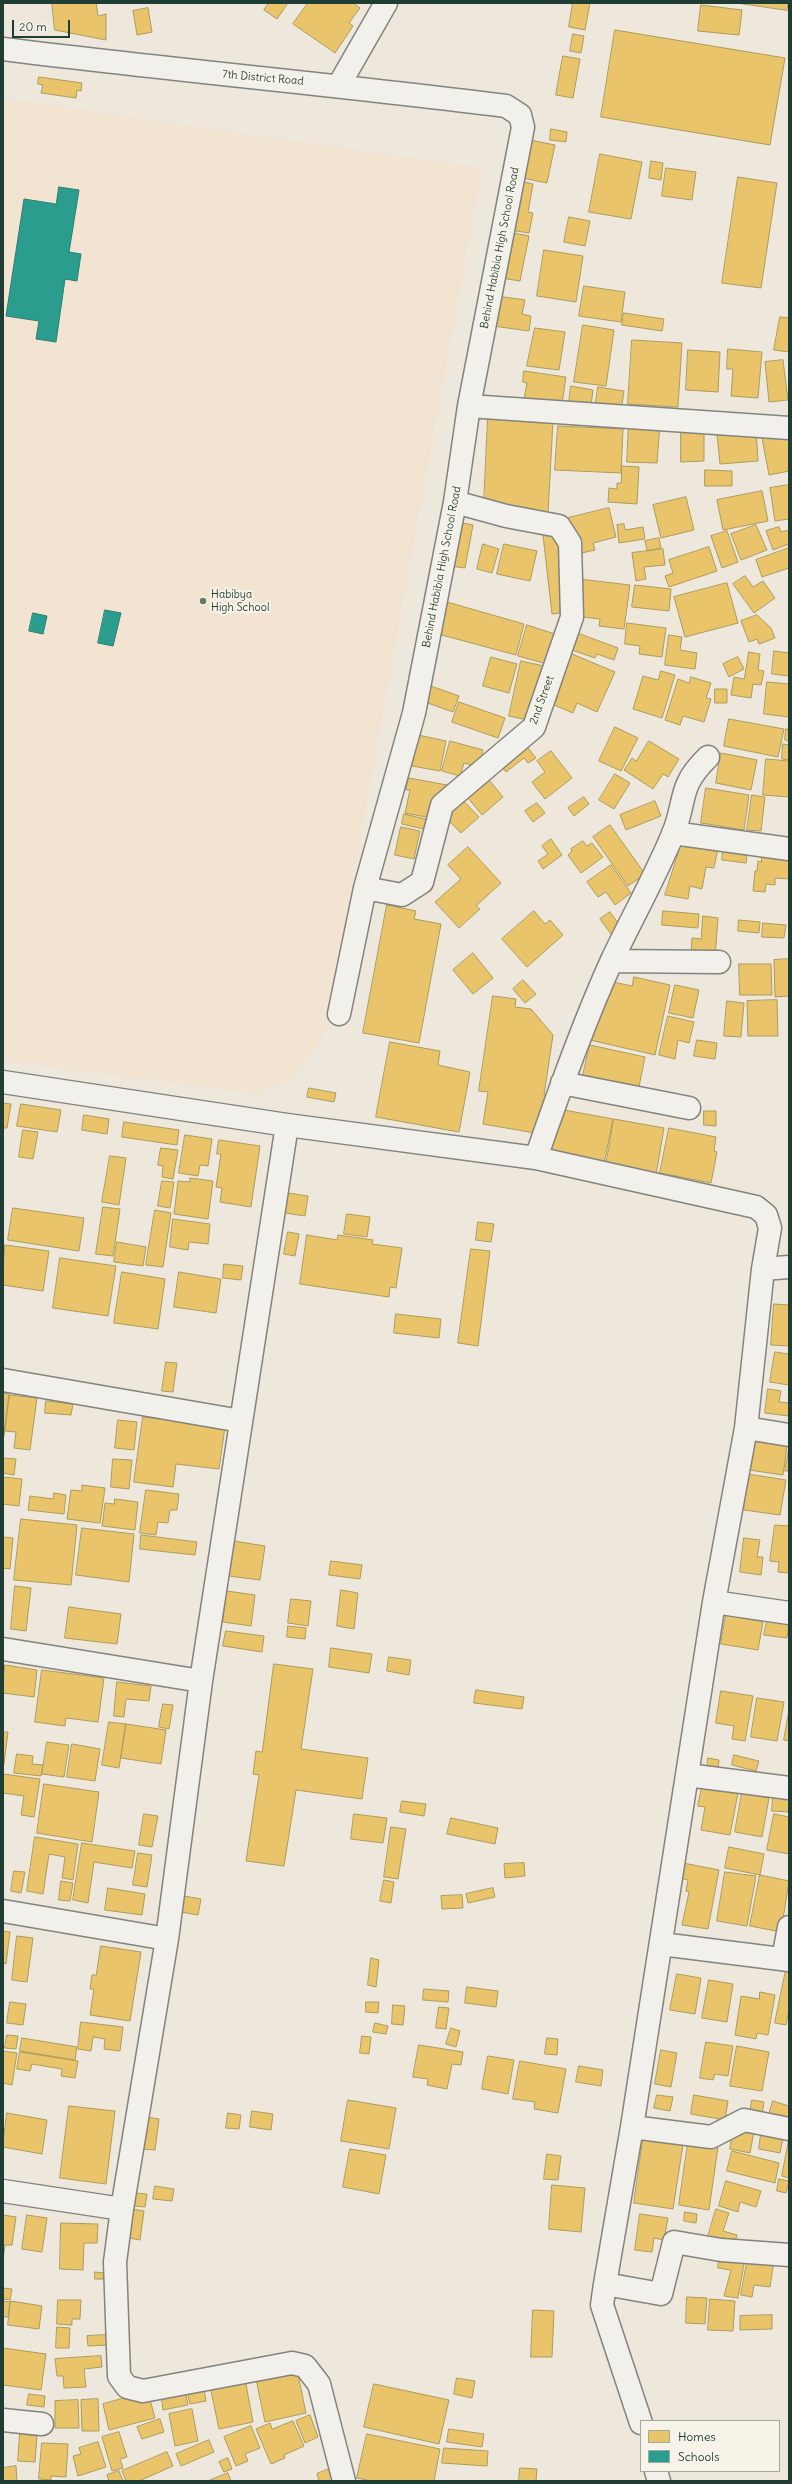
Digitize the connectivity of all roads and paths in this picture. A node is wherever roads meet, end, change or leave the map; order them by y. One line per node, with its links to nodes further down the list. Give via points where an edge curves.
1 (386, 3): 3 (street)
2 (3, 49): 3 (street, 7th District Road, via 135,66)
3 (339, 85): 4 (street, 7th District Road, via 506,106)
4 (520, 115): 5 (street, Behind Habibia High School Road, via 523,127)
5 (469, 406): 6 (street); 7 (street, Behind Habibia High School Road)
6 (789, 428)
7 (455, 502): 11 (street, Behind Habibia High School Road, via 414,713); 11 (street, 2nd Street, via 506,516 559,526 570,543 572,617 534,727 442,805 422,882 402,896)
8 (708, 757): 9 (street, via 693,771 684,790)
9 (673, 833): 10 (street); 12 (street)
10 (789, 849)
11 (365, 888): 14 (street, Behind Habibia High School Road)
12 (612, 961): 13 (street); 16 (street)
13 (719, 962)
14 (339, 1014)
15 (3, 1082): 18 (street)
16 (562, 1083): 17 (street); 19 (street)
17 (689, 1108)
18 (287, 1125): 19 (street); 23 (street)
19 (536, 1158): 21 (street, via 756,1207 766,1215 770,1228)
20 (789, 1267): 21 (street)
21 (763, 1269): 24 (street)
22 (3, 1380): 23 (street)
23 (241, 1421): 29 (street)
24 (746, 1428): 25 (street); 26 (street)
25 (789, 1435)
26 (714, 1602): 27 (street); 30 (street)
27 (789, 1613)
28 (3, 1649): 29 (street)
29 (201, 1681): 34 (street)
30 (687, 1775): 31 (street); 35 (street)
31 (789, 1788)
32 (3, 1911): 34 (street)
33 (789, 1927): 36 (street)
34 (167, 1938): 40 (street)
35 (661, 1944): 36 (street); 37 (street)
36 (786, 1959)
37 (632, 2126): 38 (street, via 711,2137 744,2120); 42 (street)
38 (789, 2129)
39 (3, 2191): 40 (street)
40 (122, 2209): 46 (street, via 115,2262 119,2376 127,2387 143,2391 292,2362 305,2366 319,2384)
41 (789, 2254): 42 (street, via 721,2250 674,2242 661,2294)
42 (605, 2284): 44 (street, via 602,2305)
43 (3, 2420): 45 (street)
44 (640, 2421)
45 (42, 2424)
46 (344, 2481)

